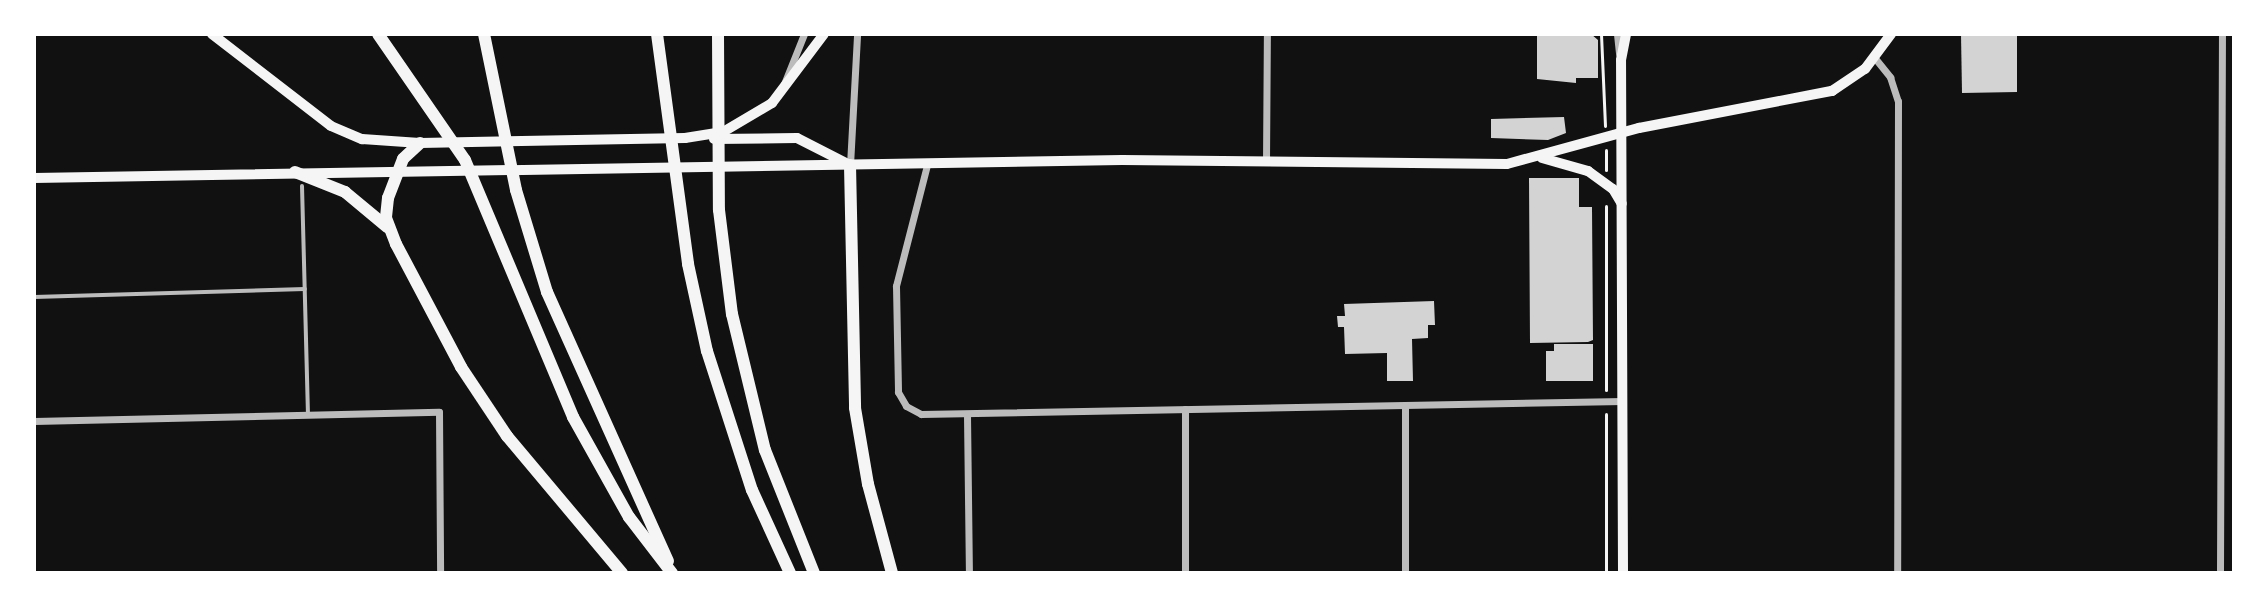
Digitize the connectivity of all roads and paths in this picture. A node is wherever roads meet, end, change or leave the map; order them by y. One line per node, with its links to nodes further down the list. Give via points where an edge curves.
1 (212, 34): 21 (main road, via 331,126 362,139)
2 (378, 34): 44 (highway, via 465,160 573,417 629,517)
3 (484, 34): 44 (highway, via 509,164 547,292)
4 (657, 34): 45 (highway, via 681,212 715,383 752,490)
5 (718, 34): 46 (highway, via 719,210 745,377 774,475)
6 (804, 34): 17 (street)
7 (824, 34): 17 (main road)
8 (857, 34): 24 (street)
9 (1267, 34): 23 (street)
10 (1601, 34): 20 (path)
11 (1618, 34): 16 (street)
12 (1626, 34): 16 (main road)
13 (1891, 34): 15 (main road)
14 (2222, 34): 54 (street)
15 (1874, 57): 18 (main road, via 1846,84 1818,95); 53 (street, via 1890,77 1898,101)
16 (1621, 60): 18 (main road)
17 (780, 94): 19 (main road, via 735,128)
18 (1622, 132): 20 (main road); 31 (main road)
19 (685, 138): 21 (main road); 24 (main road, via 797,138)
20 (1605, 138): 22 (main road); 29 (path)
21 (420, 143): 27 (highway)
22 (1540, 157): 23 (main road, via 1470,166); 29 (main road, via 1588,171)
23 (1266, 162): 25 (main road)
24 (850, 165): 25 (main road); 27 (main road); 47 (highway, via 855,408)
25 (927, 165): 40 (street, via 896,286 897,385 906,406 929,415)
26 (295, 172): 27 (main road); 28 (main road); 32 (highway, via 345,192)
27 (396, 172): 32 (highway, via 388,198)
28 (34, 178)
29 (1606, 183): 31 (main road); 35 (path)
30 (302, 186): 33 (lane)
31 (1622, 205): 36 (main road)
32 (388, 228): 43 (highway, via 449,346 507,436)
33 (305, 289): 34 (lane); 39 (lane)
34 (34, 297)
35 (1606, 401): 36 (street); 37 (street); 51 (path)
36 (1623, 401): 52 (main road)
37 (1405, 405): 38 (street); 50 (street)
38 (1185, 409): 40 (street); 49 (street)
39 (308, 415): 41 (street); 42 (street, via 439,412)
40 (967, 415): 48 (street)
41 (34, 421)
42 (440, 573)
43 (622, 573)
44 (673, 573)
45 (790, 573)
46 (814, 573)
47 (892, 573)
48 (969, 573)
49 (1185, 573)
50 (1405, 573)
51 (1606, 573)
52 (1623, 573)
53 (1897, 573)
54 (2220, 573)

